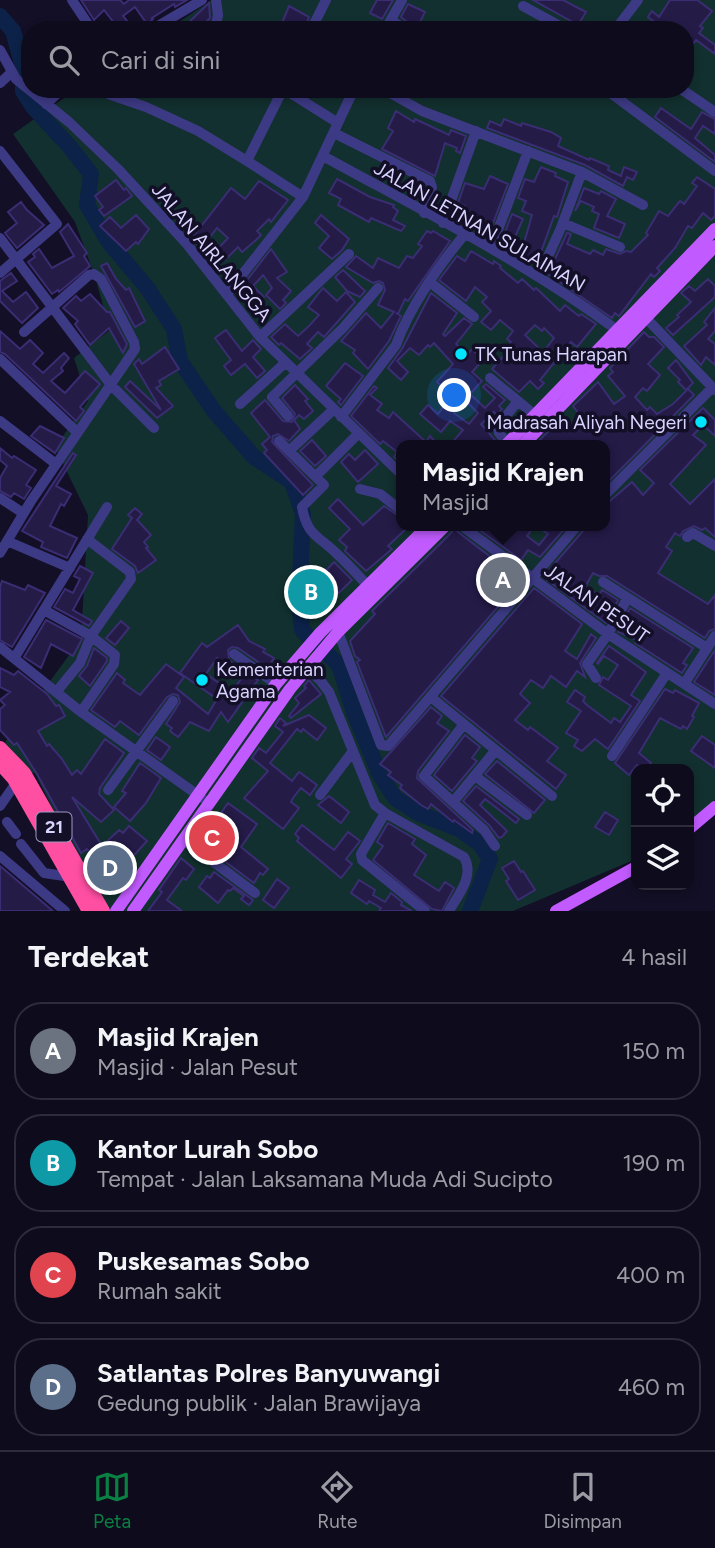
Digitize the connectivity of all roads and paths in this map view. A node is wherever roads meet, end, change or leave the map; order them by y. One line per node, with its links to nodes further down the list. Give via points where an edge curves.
1 (72, 0): 9 (street)
2 (202, 0): 10 (street)
3 (216, 0): 11 (street)
4 (326, 0): 12 (street)
5 (402, 0): 8 (street)
6 (638, 0): 14 (street)
7 (523, 6): 13 (street)
8 (391, 20)
9 (86, 21)
10 (166, 21)
11 (217, 21)
12 (316, 21)
13 (550, 21)
14 (622, 21)
15 (0, 50): 16 (street, JALAN AIRLANGGA)
16 (14, 75): 17 (street, JALAN AIRLANGGA); 18 (street)
17 (21, 82)
18 (0, 83)
19 (39, 98): 28 (street, JALAN AIRLANGGA)
20 (52, 98): 28 (street)
21 (120, 98): 35 (street, via 198,131)
22 (279, 98): 35 (street)
23 (295, 98): 30 (street)
24 (350, 98): 30 (street)
25 (399, 98): 31 (street)
26 (617, 98): 36 (street)
27 (694, 98): 29 (street)
28 (46, 104): 55 (street, JALAN AIRLANGGA, via 118,169)
29 (715, 112)
30 (336, 128): 34 (street); 40 (street, via 430,181)
31 (476, 131): 33 (street); 41 (street)
32 (0, 151): 50 (street, via 57,224)
33 (528, 151): 37 (street); 48 (street)
34 (323, 156): 38 (street); 40 (street, JALAN LETNAN SULAIMAN)
35 (247, 162): 38 (street)
36 (715, 171)
37 (582, 172): 39 (street); 42 (street)
38 (303, 197): 55 (street)
39 (643, 205)
40 (424, 213): 41 (street, JALAN LETNAN SULAIMAN)
41 (443, 223): 44 (street, JALAN LETNAN SULAIMAN)
42 (563, 223): 47 (street); 52 (street)
43 (715, 229): 59 (main road)
44 (465, 234): 48 (street, JALAN LETNAN SULAIMAN); 53 (street)
45 (0, 238): 50 (street)
46 (715, 246): 58 (main road)
47 (620, 247)
48 (491, 248): 52 (street, JALAN LETNAN SULAIMAN)
49 (348, 254): 61 (street)
50 (17, 258): 51 (street); 56 (street)
51 (0, 273)
52 (539, 276): 59 (street, JALAN LETNAN SULAIMAN)
53 (431, 283): 57 (street); 70 (street, via 396,345)
54 (379, 288): 64 (street)
55 (228, 294): 61 (street, JALAN AIRLANGGA)
56 (52, 307): 60 (street); 66 (street); 66 (street, via 89,275 101,279 135,349)
57 (474, 317)
58 (646, 318): 67 (street); 79 (main road)
59 (617, 330): 71 (main road)
60 (24, 332)
61 (260, 337): 63 (street, JALAN AIRLANGGA)
62 (0, 359): 75 (street)
63 (285, 363): 64 (street, JALAN AIRLANGGA); 69 (street)
64 (298, 374): 70 (street, JALAN AIRLANGGA); 72 (street, via 272,398)
65 (490, 378): 68 (street)
66 (111, 385): 74 (street); 75 (street)
67 (714, 388): 86 (street)
68 (518, 401): 71 (street); 77 (street, via 498,426)
69 (240, 404)
70 (337, 414): 76 (street, JALAN AIRLANGGA); 81 (street)
71 (535, 415): 78 (main road)
72 (288, 416)
73 (0, 421): 82 (street)
74 (154, 428)
75 (77, 432): 82 (street)
76 (358, 434): 83 (street, JALAN AIRLANGGA); 84 (street)
77 (504, 440)
78 (511, 440)
79 (528, 440)
80 (279, 441): 81 (street)
81 (289, 451): 84 (street)
82 (56, 464): 90 (street)
83 (396, 470)
84 (316, 476): 103 (street, via 324,486 303,505 308,528)
85 (360, 489): 89 (street, via 380,494)
86 (610, 490)
87 (0, 498): 90 (street)
88 (107, 507): 96 (street)
89 (396, 507)
90 (23, 513): 97 (street)
91 (420, 531): 103 (main road)
92 (440, 531): 106 (main road)
93 (468, 531): 101 (street, JALAN PESUT)
94 (573, 531): 101 (street)
95 (687, 537): 98 (street, via 693,533)
96 (87, 539): 100 (street); 108 (street, via 131,575)
97 (7, 541): 99 (street); 100 (street)
98 (715, 546)
99 (0, 553)
100 (70, 568): 105 (street)
101 (531, 578): 107 (street, JALAN PESUT); 121 (street)
102 (603, 582): 104 (street)
103 (368, 586): 106 (main road)
104 (627, 598): 107 (street); 111 (street)
105 (44, 610): 108 (street); 113 (street)
106 (331, 631): 114 (main road); 115 (main road); 121 (street, via 383,746 392,744)
107 (608, 634): 116 (street, JALAN PESUT); 117 (street, via 587,666)
108 (91, 636): 120 (street, via 79,663); 124 (street, via 117,658)
109 (715, 636): 111 (street)
110 (0, 647): 113 (street)
111 (707, 648): 119 (street)
112 (234, 654): 118 (street)
113 (15, 657): 120 (street)
114 (298, 659): 115 (street); 118 (main road)
115 (310, 666): 128 (street, via 329,692); 137 (main road)
116 (667, 673): 119 (street, JALAN PESUT); 130 (street)
117 (596, 678)
118 (276, 684): 137 (main road)
119 (684, 684): 123 (street, JALAN PESUT)
120 (57, 691): 124 (street)
121 (432, 698): 125 (street)
122 (173, 701): 127 (street)
123 (715, 704)
124 (81, 712): 127 (street)
125 (464, 724): 129 (street); 138 (street, via 424,775)
126 (0, 748): 153 (highway, 21, via 24,774)
127 (136, 751): 134 (street); 137 (street)
128 (353, 751): 135 (street); 141 (street, via 372,800)
129 (495, 751): 132 (street); 136 (street)
130 (612, 756)
131 (0, 762): 133 (highway, 21)
132 (475, 776): 138 (street); 142 (street)
133 (16, 783): 139 (street); 151 (highway, 21)
134 (108, 790)
135 (320, 795)
136 (552, 796)
137 (203, 798): 146 (main road); 156 (main road)
138 (453, 802): 148 (street)
139 (0, 806)
140 (715, 807): 144 (main road)
141 (385, 813): 158 (street, via 361,854 362,860); 159 (street, via 464,857 466,882)
142 (527, 815)
143 (7, 822): 145 (street)
144 (690, 827)
145 (16, 834)
146 (184, 840): 152 (street); 157 (main road)
147 (21, 844): 151 (street, via 44,873)
148 (495, 846)
149 (0, 857): 154 (street)
150 (631, 870): 160 (main road)
151 (71, 877): 153 (highway, 21)
152 (255, 893)
153 (89, 902): 154 (street); 155 (highway, 21)
154 (66, 911)
155 (103, 911)
156 (116, 911)
157 (133, 911)
158 (425, 911)
159 (449, 911)
160 (556, 911)

